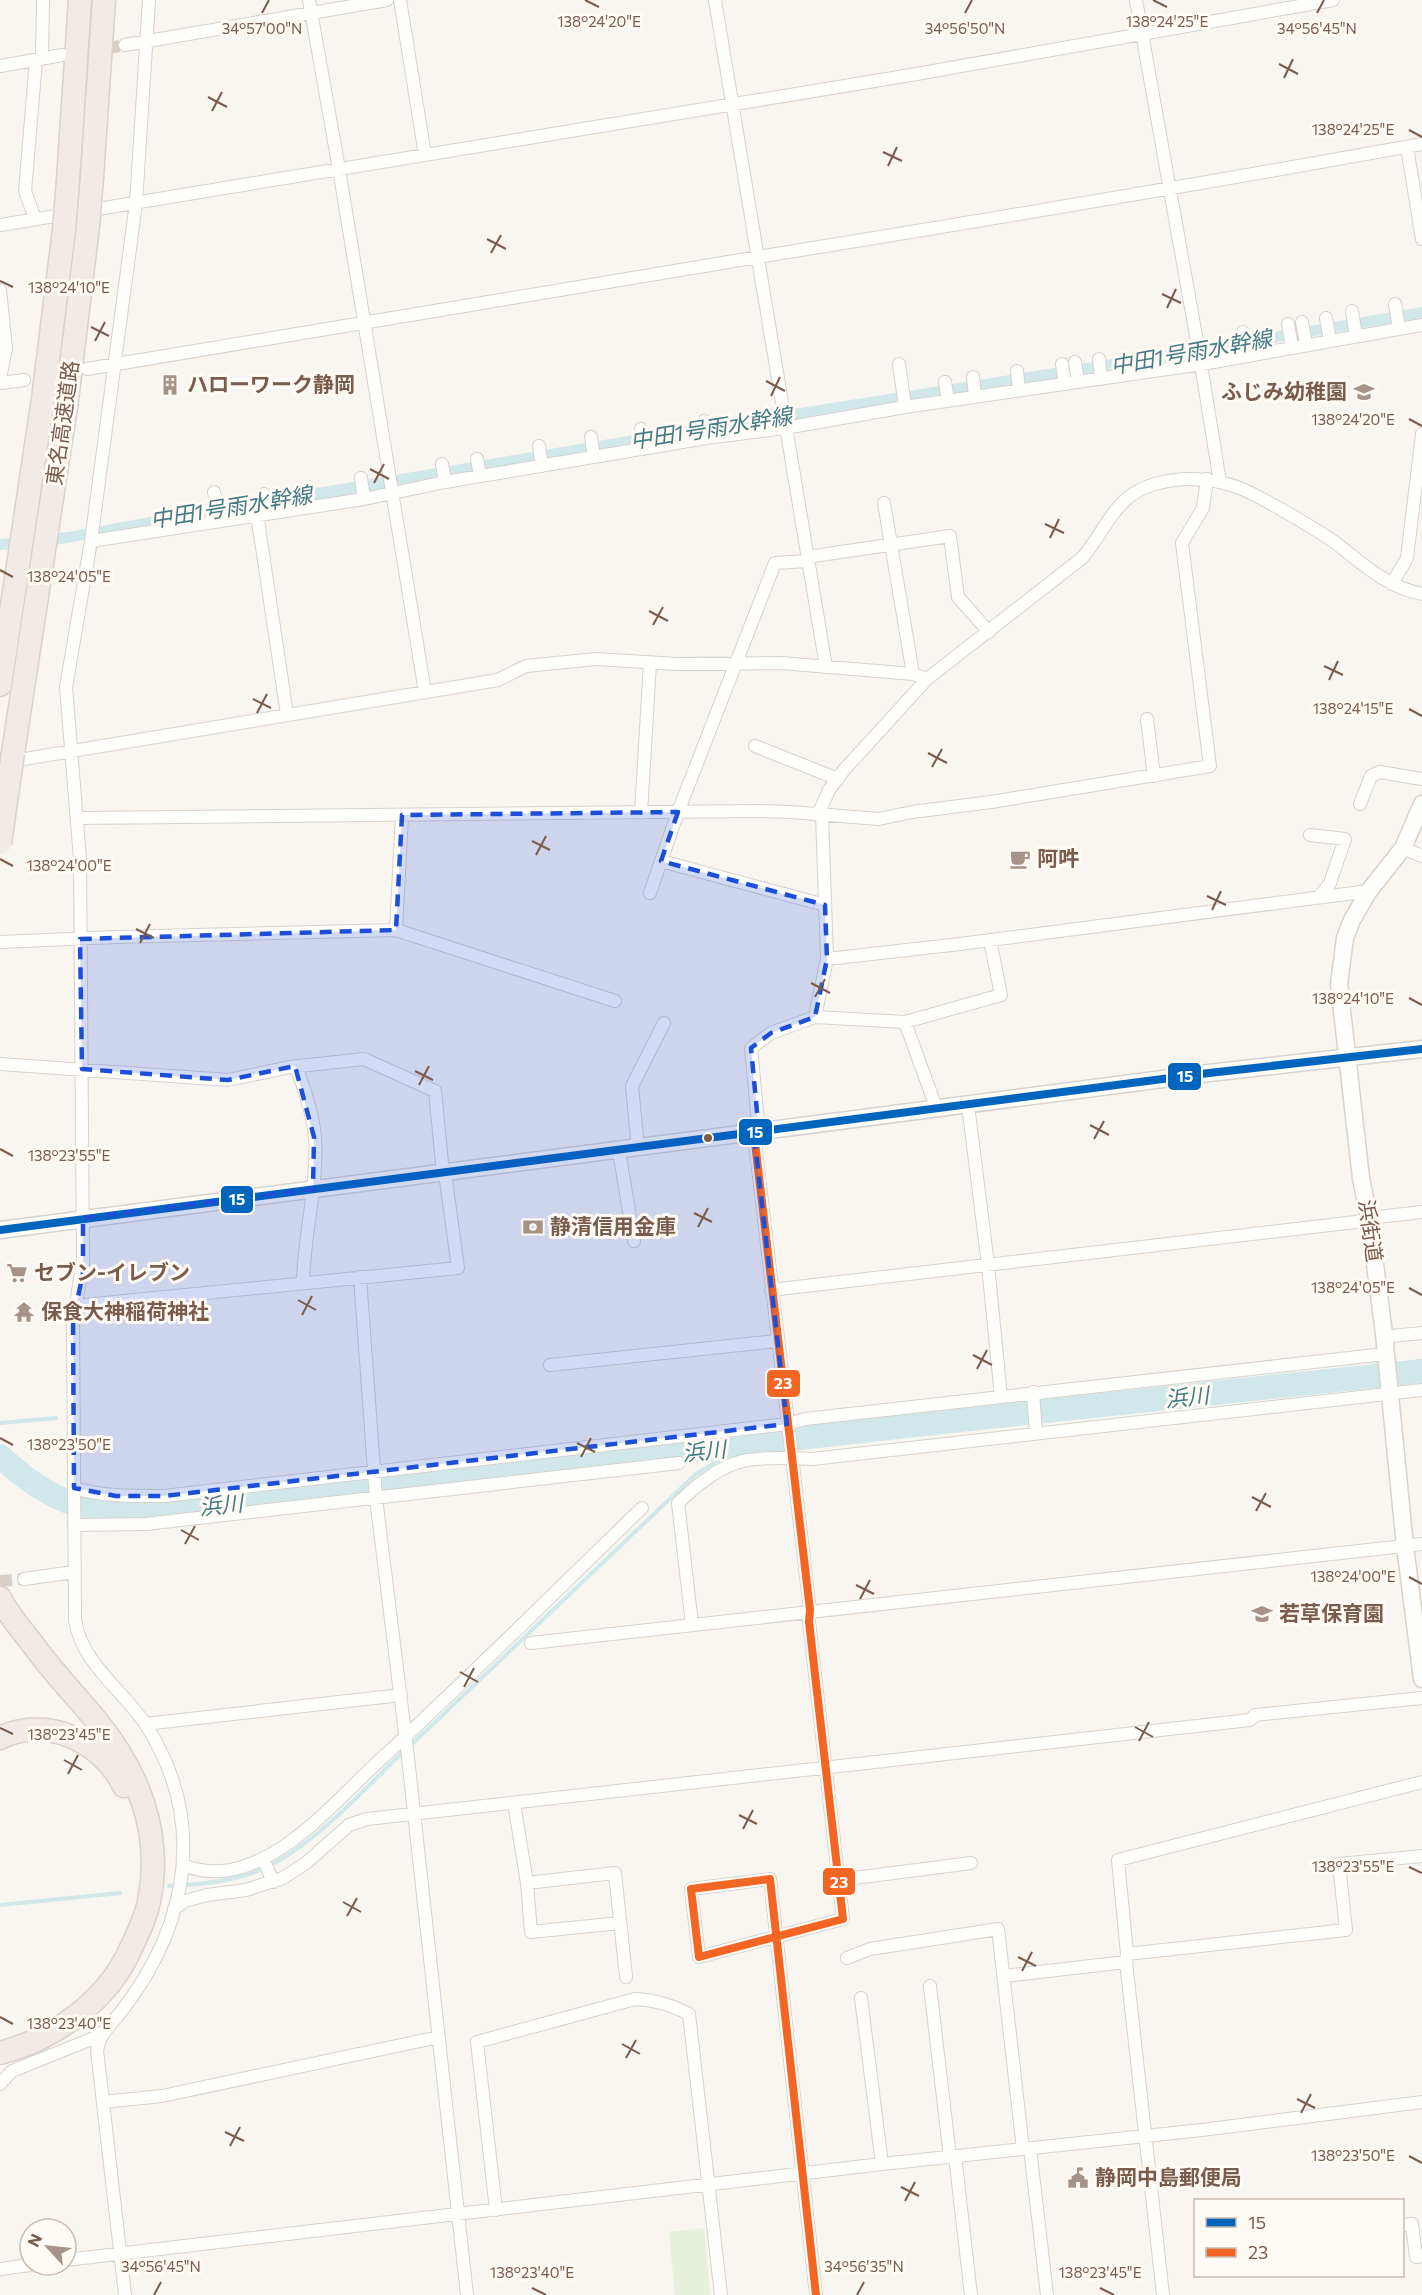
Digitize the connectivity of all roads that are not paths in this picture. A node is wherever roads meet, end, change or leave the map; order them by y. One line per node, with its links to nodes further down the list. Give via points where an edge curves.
1 (43, 0): 15 (street)
2 (80, 0): 85 (highway, 東名高速道路, bridge, via 56,307)
3 (104, 0): 91 (highway, 東名高速道路, bridge, via 88,226 68,389 41,571)
4 (149, 0): 12 (street)
5 (387, 0): 10 (street)
6 (400, 0): 20 (street)
7 (715, 0): 17 (street)
8 (1136, 0): 11 (street)
9 (1333, 0): 11 (street)
10 (310, 6): 12 (street); 21 (street)
11 (1142, 34): 17 (street); 22 (street)
12 (146, 41): 13 (street); 23 (street)
13 (125, 45)
14 (62, 56): 15 (street)
15 (39, 59): 16 (street); 24 (street, via 25,191)
16 (0, 66)
17 (733, 104): 20 (street); 27 (street)
18 (1422, 144): 19 (street)
19 (1407, 147): 22 (street); 26 (street)
20 (426, 155): 21 (street)
21 (339, 169): 23 (street); 33 (street)
22 (1170, 190): 27 (street); 44 (street)
23 (136, 203): 24 (street); 46 (street)
24 (35, 219): 25 (street)
25 (0, 225)
26 (1422, 239)
27 (757, 257): 33 (street); 62 (street)
28 (0, 290): 54 (street, via 6,348)
29 (1395, 304): 36 (street)
30 (1352, 311): 38 (street)
31 (1326, 318): 39 (street)
32 (1302, 322): 40 (street)
33 (364, 324): 46 (street); 71 (street)
34 (1288, 324): 41 (street)
35 (1422, 325): 36 (street)
36 (1399, 329): 38 (street)
37 (1243, 332): 42 (street)
38 (1356, 336): 39 (street)
39 (1330, 340): 40 (street)
40 (1306, 344): 41 (street)
41 (1292, 347): 42 (street)
42 (1247, 355): 44 (street)
43 (1099, 359): 52 (street)
44 (1201, 361): 52 (street); 70 (street)
45 (1075, 362): 56 (street)
46 (113, 364): 49 (street); 74 (street)
47 (899, 364): 61 (street)
48 (1062, 364): 57 (street)
49 (87, 369)
50 (1017, 371): 58 (street)
51 (973, 377): 59 (street)
52 (1101, 378): 56 (street)
53 (24, 380): 54 (street)
54 (0, 381)
55 (945, 382): 60 (street)
56 (1078, 382): 57 (street)
57 (1065, 384): 58 (street)
58 (1019, 390): 59 (street)
59 (975, 397): 60 (street)
60 (948, 401): 61 (street)
61 (905, 407): 62 (street)
62 (785, 428): 67 (street, via 705,430); 76 (street)
63 (641, 429): 67 (street)
64 (1422, 434): 77 (street, via 1407,558)
65 (591, 437): 68 (street)
66 (539, 446): 69 (street)
67 (644, 446): 68 (street)
68 (594, 454): 69 (street)
69 (542, 463): 71 (street, via 444,474)
70 (1214, 480): 77 (street, via 1262,497); 79 (street, via 1176,479 1131,495 1115,510 1082,558); 92 (street, via 1182,543 1210,766)
71 (391, 485): 73 (street); 86 (street)
72 (884, 503): 75 (street)
73 (263, 507): 74 (street, via 217,507); 87 (street)
74 (91, 541): 90 (street, via 66,687)
75 (892, 544): 76 (street); 79 (street, via 950,536 958,597); 83 (street)
76 (808, 559): 80 (street, via 775,563); 82 (street)
77 (1392, 584): 78 (street)
78 (1422, 594)
79 (989, 632): 84 (street)
80 (736, 662): 81 (street); 82 (street); 97 (street)
81 (650, 663): 86 (street, via 563,661 526,666 498,680); 98 (street)
82 (826, 667): 83 (street)
83 (913, 674): 84 (street)
84 (927, 679): 93 (street)
85 (0, 685)
86 (425, 692): 87 (street)
87 (287, 714): 90 (street)
88 (1147, 719): 92 (street)
89 (754, 746): 93 (street)
90 (71, 751): 91 (street); 101 (street)
91 (7, 758): 103 (highway, 東名高速道路, bridge)
92 (1154, 776): 100 (street, via 879,819)
93 (838, 779): 100 (street, via 829,790)
94 (1422, 779): 95 (street, via 1380,772 1371,776)
95 (1360, 804)
96 (1422, 804): 104 (street, 浜街道)
97 (678, 812): 98 (street); 100 (street); 106 (street)
98 (641, 813): 99 (street)
99 (402, 815): 101 (street); 111 (street)
100 (820, 815): 110 (street)
101 (77, 818): 112 (street)
102 (1310, 835): 109 (street, via 1345,839 1330,883)
103 (0, 843)
104 (1403, 848): 105 (street); 107 (street, 浜街道)
105 (1422, 856)
106 (661, 861): 108 (street); 110 (street)
107 (1369, 891): 109 (street); 121 (street, 浜街道, via 1352,920 1341,960 1339,984)
108 (650, 893)
109 (1319, 897): 113 (street)
110 (825, 905): 115 (street)
111 (396, 930): 112 (street); 116 (street)
112 (80, 939): 114 (street); 124 (street)
113 (990, 940): 115 (street); 118 (street, via 1000,995)
114 (0, 942)
115 (827, 959): 117 (street)
116 (615, 1001)
117 (815, 1017): 118 (street); 127 (street, via 771,1034 751,1048)
118 (905, 1022): 126 (street)
119 (664, 1023): 128 (street, via 632,1086)
120 (1422, 1049): 121 (street)
121 (1349, 1058): 125 (street); 134 (street, 浜街道)
122 (0, 1064): 124 (street)
123 (296, 1067): 124 (street, via 228,1080); 130 (street, via 364,1059 435,1091); 131 (street, via 315,1137)
124 (82, 1069): 133 (street)
125 (968, 1105): 126 (street); 137 (street)
126 (937, 1110): 127 (street)
127 (757, 1133): 128 (street); 140 (street)
128 (638, 1148): 129 (street)
129 (619, 1151): 130 (street); 136 (street)
130 (444, 1173): 131 (street); 138 (street, via 458,1268)
131 (313, 1190): 133 (street); 139 (street)
132 (1422, 1212): 134 (street)
133 (83, 1218): 135 (street); 141 (street, via 83,1273)
134 (1369, 1218): 137 (street); 143 (street, 浜街道)
135 (0, 1230)
136 (634, 1241)
137 (988, 1265): 140 (street); 150 (street)
138 (360, 1277): 139 (street); 155 (street)
139 (303, 1282): 141 (street)
140 (771, 1290): 144 (street)
141 (74, 1306): 156 (street)
142 (1422, 1333): 143 (street)
143 (1383, 1334): 145 (street, 浜街道)
144 (777, 1341): 146 (street); 151 (street)
145 (1385, 1357): 148 (street, 浜街道); 149 (street)
146 (550, 1365)
147 (1422, 1390): 148 (street)
148 (1389, 1391): 152 (street); 160 (street, 浜街道)
149 (1033, 1392): 150 (street); 152 (street)
150 (1001, 1397): 151 (street, via 805,1419)
151 (787, 1427): 153 (street); 155 (street)
152 (1036, 1433): 153 (street, via 812,1459)
153 (790, 1456): 164 (street); 165 (street, via 738,1462 700,1483 678,1503)
154 (678, 1463): 157 (street)
155 (373, 1473): 156 (street, via 164,1496 116,1496); 157 (street)
156 (74, 1488): 159 (street)
157 (376, 1498): 159 (street, via 146,1524); 168 (street)
158 (642, 1508): 171 (street)
159 (74, 1526): 161 (street)
160 (1414, 1545): 164 (street); 167 (street, 浜街道)
161 (74, 1572): 162 (street); 170 (street, via 77,1634 100,1671)
162 (24, 1579)
163 (0, 1598): 198 (highway, via 46,1664 118,1750 147,1813 152,1844 149,1902 126,1961 72,2020 30,2044)
164 (810, 1610): 165 (street); 173 (street)
165 (692, 1624): 166 (street)
166 (531, 1643)
167 (1422, 1679)
168 (400, 1695): 170 (street); 171 (street)
169 (1422, 1698): 173 (street)
170 (145, 1724): 180 (street, via 174,1785 182,1817)
171 (406, 1736): 176 (street); 178 (street, via 295,1839)
172 (0, 1738): 197 (highway, via 29,1729 58,1732 94,1749 112,1768 129,1798 137,1821 141,1862 134,1913 111,1962 90,1988 67,2007 35,2027)
173 (826, 1767): 175 (street); 182 (street)
174 (1422, 1782): 190 (street, via 1118,1860)
175 (514, 1803): 176 (street); 184 (street)
176 (414, 1814): 183 (street, via 349,1825 306,1863); 196 (street)
177 (1422, 1856): 190 (street, via 1340,1864 1346,1930)
178 (263, 1858): 181 (street); 183 (street)
179 (971, 1863): 182 (street)
180 (183, 1868): 181 (street, via 200,1872); 186 (street)
181 (240, 1868): 185 (street)
182 (839, 1880): 188 (street, via 843,1919)
183 (273, 1882): 185 (street)
184 (527, 1883): 187 (street, via 531,1932); 187 (street, via 615,1873)
185 (246, 1890): 186 (street, via 185,1900)
186 (174, 1909): 195 (street, via 167,1933 144,1979)
187 (620, 1923): 192 (street)
188 (776, 1935): 188 (street, via 699,1957 691,1889 770,1879); 206 (street)
189 (847, 1958): 191 (street, via 870,1949 998,1929)
190 (1126, 1958): 191 (street); 202 (street)
191 (1004, 1976): 203 (street)
192 (626, 1977)
193 (930, 1986): 204 (street)
194 (861, 1998): 205 (street)
195 (105, 2031): 199 (street, via 12,2071); 200 (street, via 97,2050)
196 (439, 2037): 200 (street, via 162,2096); 209 (street)
197 (0, 2040)
198 (0, 2053)
199 (0, 2084)
200 (103, 2102): 211 (street)
201 (1422, 2102): 202 (street)
202 (1146, 2134): 203 (street); 222 (street)
203 (1027, 2149): 204 (street); 221 (street)
204 (952, 2157): 205 (street); 220 (street)
205 (882, 2164): 206 (street)
206 (803, 2173): 207 (street); 219 (street)
207 (708, 2185): 208 (street); 208 (street, via 689,2014 658,2000 635,1999 477,2042); 218 (street)
208 (496, 2210): 209 (street)
209 (458, 2214): 211 (street); 217 (street)
210 (1404, 2225): 212 (street, via 1412,2224 1416,2257)
211 (120, 2253): 213 (street); 216 (street)
212 (1422, 2256)
213 (78, 2258)
214 (18, 2267): 215 (street)
215 (0, 2269)
216 (124, 2295)
217 (467, 2295)
218 (721, 2295)
219 (816, 2295)
220 (971, 2295)
221 (1047, 2295)
222 (1163, 2295)

